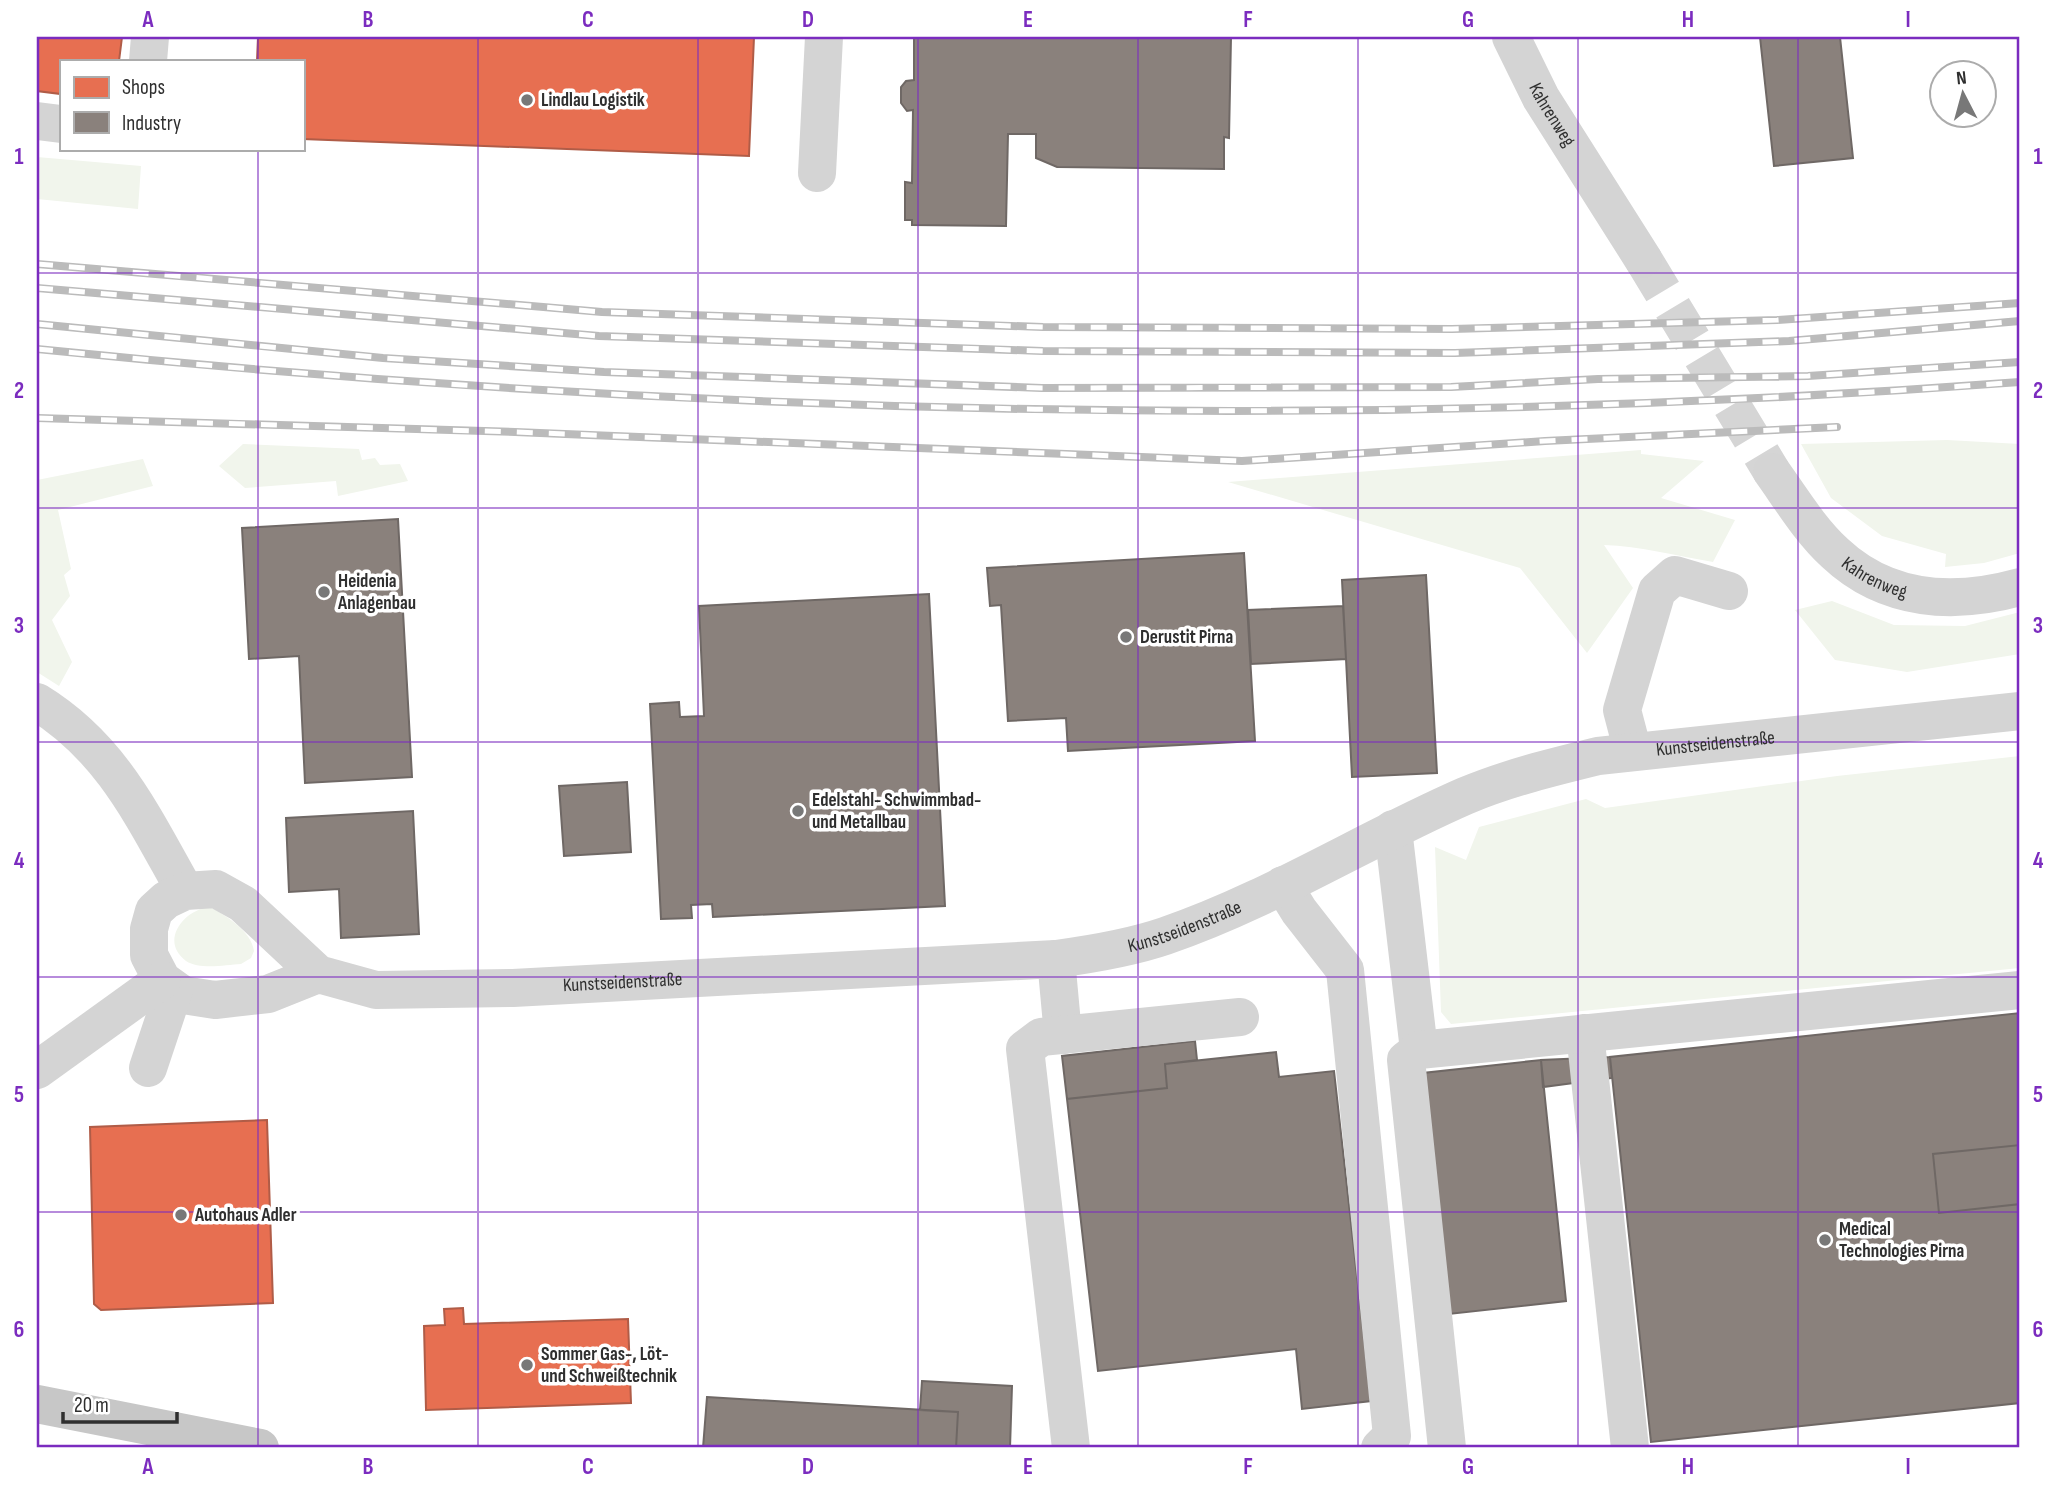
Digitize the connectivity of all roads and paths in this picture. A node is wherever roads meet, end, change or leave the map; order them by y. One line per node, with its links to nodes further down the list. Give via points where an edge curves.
1 (150, 37): 4 (street)
2 (824, 37): 7 (street)
3 (1511, 37): 8 (street, Kahrenweg, via 1541,98)
4 (148, 60)
5 (37, 121): 6 (street)
6 (60, 124)
7 (817, 173)
8 (1643, 259)
9 (1772, 472): 10 (street, Kahrenweg, via 1835,554 1868,577 1907,593 1948,599 1981,598)
10 (2020, 587)
11 (1729, 591): 14 (street, via 1675,575 1657,591 1622,710)
12 (37, 702): 17 (street, via 113,766)
13 (2020, 711): 14 (street, Kunstseidenstraße)
14 (1633, 752): 15 (street, Kunstseidenstraße, via 1534,772)
15 (1393, 828): 16 (street, Kunstseidenstraße); 25 (street)
16 (1283, 885): 18 (street, Kunstseidenstraße, via 1164,937); 31 (street, via 1345,970 1392,1436)
17 (185, 891): 19 (street, Kunstseidenstraße, via 216,890 243,904); 20 (street, via 154,911 149,929 149,956)
18 (1056, 959): 19 (street, Kunstseidenstraße, via 485,989 376,990); 24 (street)
19 (317, 974): 20 (street, via 268,994 215,1000)
20 (168, 985): 26 (street); 27 (street)
21 (2020, 990): 23 (street)
22 (1241, 1017): 24 (street)
23 (1585, 1033): 25 (street); 33 (street)
24 (1063, 1035): 30 (street, via 1041,1037 1026,1049)
25 (1419, 1050): 32 (street, via 1406,1060)
26 (148, 1068)
27 (37, 1070)
28 (37, 1404): 29 (main road)
29 (260, 1448)
30 (1071, 1448)
31 (1380, 1448)
32 (1447, 1448)
33 (1630, 1448)

